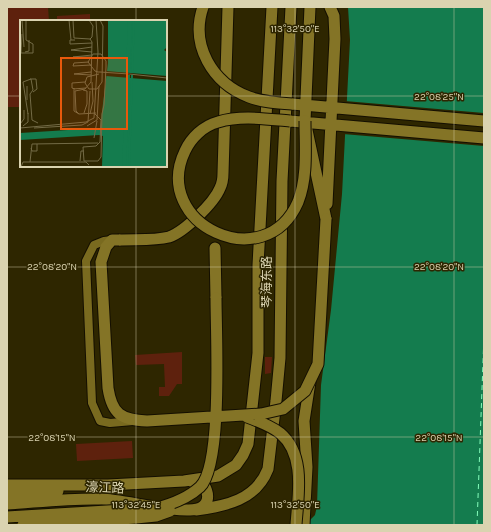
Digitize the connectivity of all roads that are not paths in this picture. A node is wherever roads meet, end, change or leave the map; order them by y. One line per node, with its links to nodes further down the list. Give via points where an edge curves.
1 (204, 7): 8 (main road, bridge, via 200,19 200,34 203,54 208,64 231,88 250,97 278,103)
2 (228, 7): 11 (main road, bridge, via 221,187 193,220 172,236)
3 (272, 7): 16 (main road, 琴海东路, via 258,265 258,353 248,444 236,465 226,472 218,476)
4 (291, 7): 23 (main road, 琴海东路, via 282,196 280,358 268,469 256,488 241,499 227,505)
5 (310, 7): 7 (main road)
6 (330, 7): 10 (main road, via 334,16 335,38)
7 (305, 121): 9 (main road, bridge, via 305,128 305,135 305,142 304,171 302,188 294,210 284,222 266,235 239,239 211,231 194,218 180,191 180,166 190,142 204,128 216,122 254,118 298,122 305,122 313,123 336,125 352,126); 10 (main road, bridge)
8 (484, 121)
9 (484, 138)
10 (326, 219): 13 (main road, bridge, via 320,351 318,364)
11 (112, 240): 15 (main road, bridge, via 106,247 101,262 108,388 114,409 125,418); 15 (street, bridge, via 94,245 86,261 92,403 100,421)
12 (215, 248): 19 (main road, bridge, via 215,434 210,467)
13 (310, 382): 14 (main road, bridge, via 299,398 283,409); 27 (main road, via 304,421 307,467)
14 (242, 415): 15 (main road, bridge); 26 (main road, bridge, via 279,432 290,445 299,473)
15 (135, 421)
16 (184, 481): 18 (main road); 23 (main road, via 198,482 208,491 205,505)
17 (7, 485): 18 (main road)
18 (108, 485): 21 (main road)
19 (200, 486): 24 (main road, bridge, via 175,503 156,508); 25 (main road, bridge, via 176,509 156,516)
20 (7, 494): 21 (main road, 濠江路)
21 (30, 498): 22 (main road, 濠江路); 23 (main road, 濠江路, via 101,499)
22 (7, 504)
23 (196, 510)
24 (7, 517)
25 (23, 525)
26 (296, 525)
27 (304, 525)

